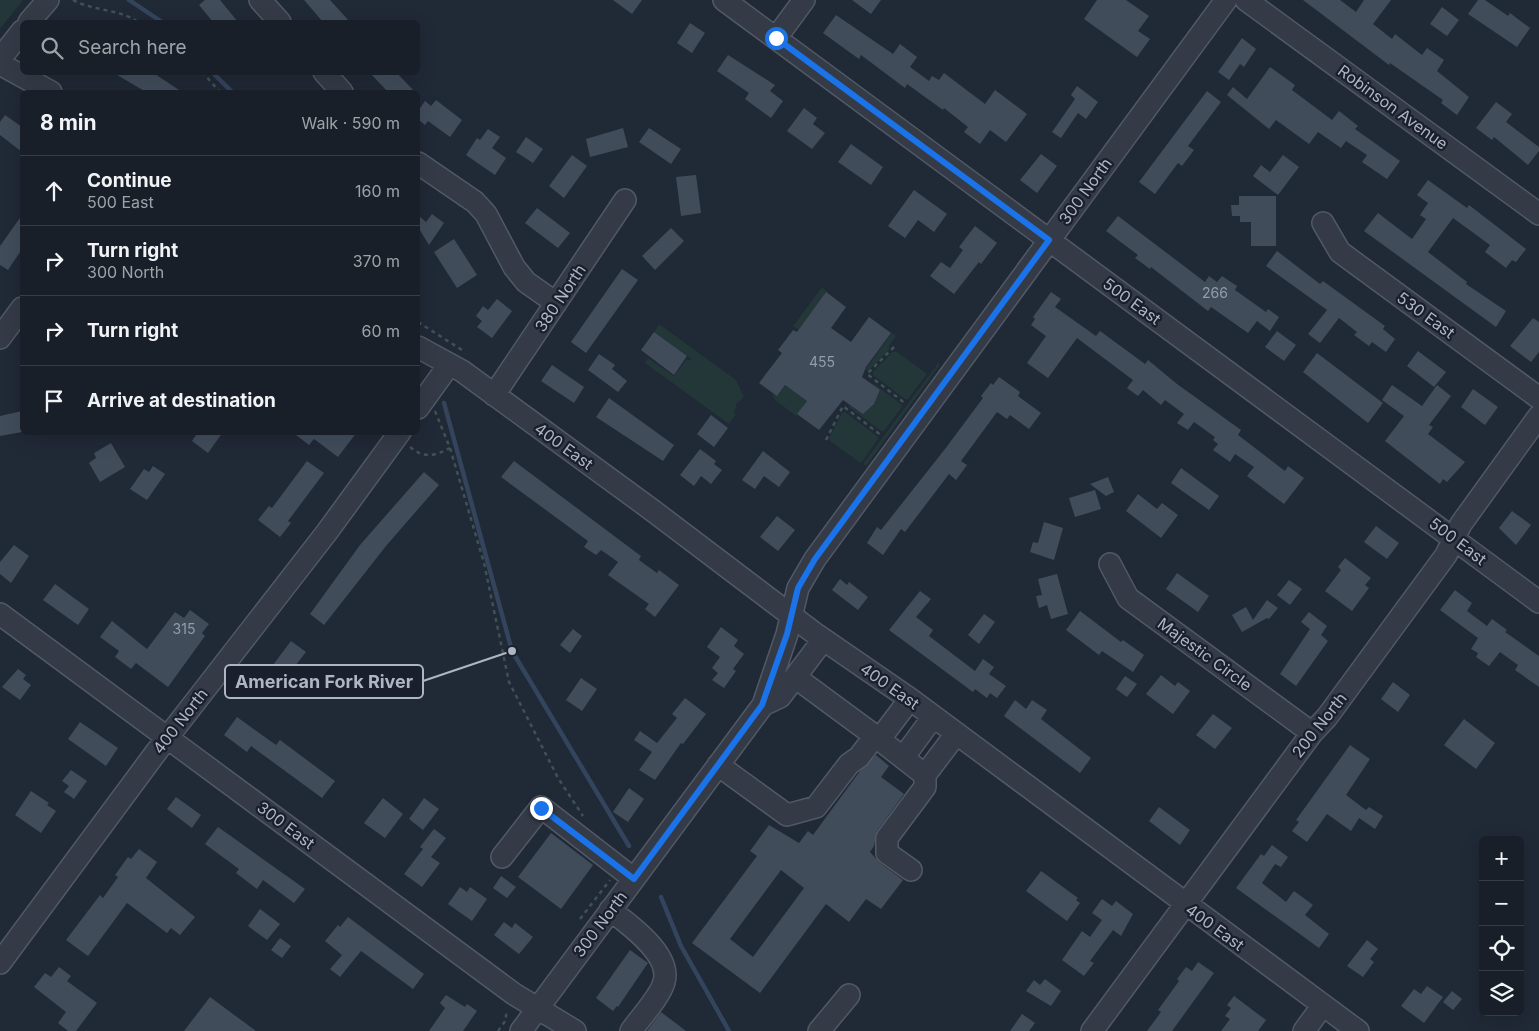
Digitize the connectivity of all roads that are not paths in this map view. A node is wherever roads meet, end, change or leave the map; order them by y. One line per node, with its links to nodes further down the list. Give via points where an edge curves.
1 (48, 0): 7 (street)
2 (260, 0): 8 (street)
3 (724, 0): 10 (street, 500 East)
4 (804, 0): 10 (street)
5 (1226, 0): 22 (street, 300 North)
6 (1246, 0): 20 (street, Robinson Avenue)
7 (31, 20)
8 (278, 20)
9 (20, 34): 11 (street)
10 (776, 38): 22 (street, 500 East)
11 (0, 59)
12 (0, 64): 14 (street)
13 (20, 75): 16 (street)
14 (20, 75)
15 (327, 75): 17 (street)
16 (47, 90)
17 (340, 90)
18 (420, 164): 23 (street, via 475,202 486,214 514,267 526,282)
19 (625, 200): 23 (street, 380 North)
20 (1539, 214)
21 (1323, 222): 29 (street, 530 East, via 1340,252)
22 (1049, 240): 33 (street, 500 East); 37 (street, 300 North, via 815,559 798,588)
23 (556, 304): 28 (street, 380 North)
24 (20, 311): 25 (street)
25 (0, 338)
26 (420, 348): 27 (street, 400 East)
27 (457, 358): 28 (street, 400 East); 30 (street)
28 (494, 395): 37 (street, 400 East)
29 (1539, 398)
30 (426, 408)
31 (1539, 416): 33 (street, 200 North, via 1461,524)
32 (403, 438): 45 (street, 400 North)
33 (1454, 539): 35 (street, 500 East); 43 (street, 200 North, via 1446,555)
34 (1110, 564): 43 (street, Majestic Circle, via 1128,598)
35 (1539, 602)
36 (0, 614): 45 (street, 300 East)
37 (792, 616): 38 (street, 400 East); 41 (street, 300 North)
38 (823, 640): 39 (street); 40 (street, 400 East)
39 (795, 677): 41 (street, via 780,697); 46 (street)
40 (910, 699): 42 (street, 400 East); 46 (street)
41 (762, 705): 48 (street, 300 North)
42 (934, 717): 44 (street, 400 East); 47 (street)
43 (1312, 733): 53 (street, 200 North)
44 (956, 734): 49 (street); 53 (street, 400 East)
45 (167, 737): 55 (street, 400 North); 58 (street, 300 East, via 514,994)
46 (877, 738): 47 (street); 48 (street, via 849,764 816,807 787,815)
47 (903, 758): 49 (street)
48 (718, 765): 52 (street, 300 North)
49 (925, 774): 51 (street, via 925,787 888,838 887,853)
50 (502, 857): 52 (street, via 541,808)
51 (911, 870)
52 (626, 873): 54 (street, 300 North)
53 (1185, 904): 57 (street, 400 East); 63 (street, 200 North)
54 (610, 910): 58 (street, 300 North); 61 (street, via 642,934 656,953 665,974 663,985)
55 (0, 963)
56 (849, 995): 62 (street)
57 (1323, 1005): 64 (street); 65 (street, 400 East)
58 (538, 1008): 59 (street, 300 North); 60 (street, 300 East)
59 (515, 1023)
60 (575, 1031)
61 (631, 1031)
62 (819, 1031)
63 (1092, 1031)
64 (1304, 1031)
65 (1358, 1031)

